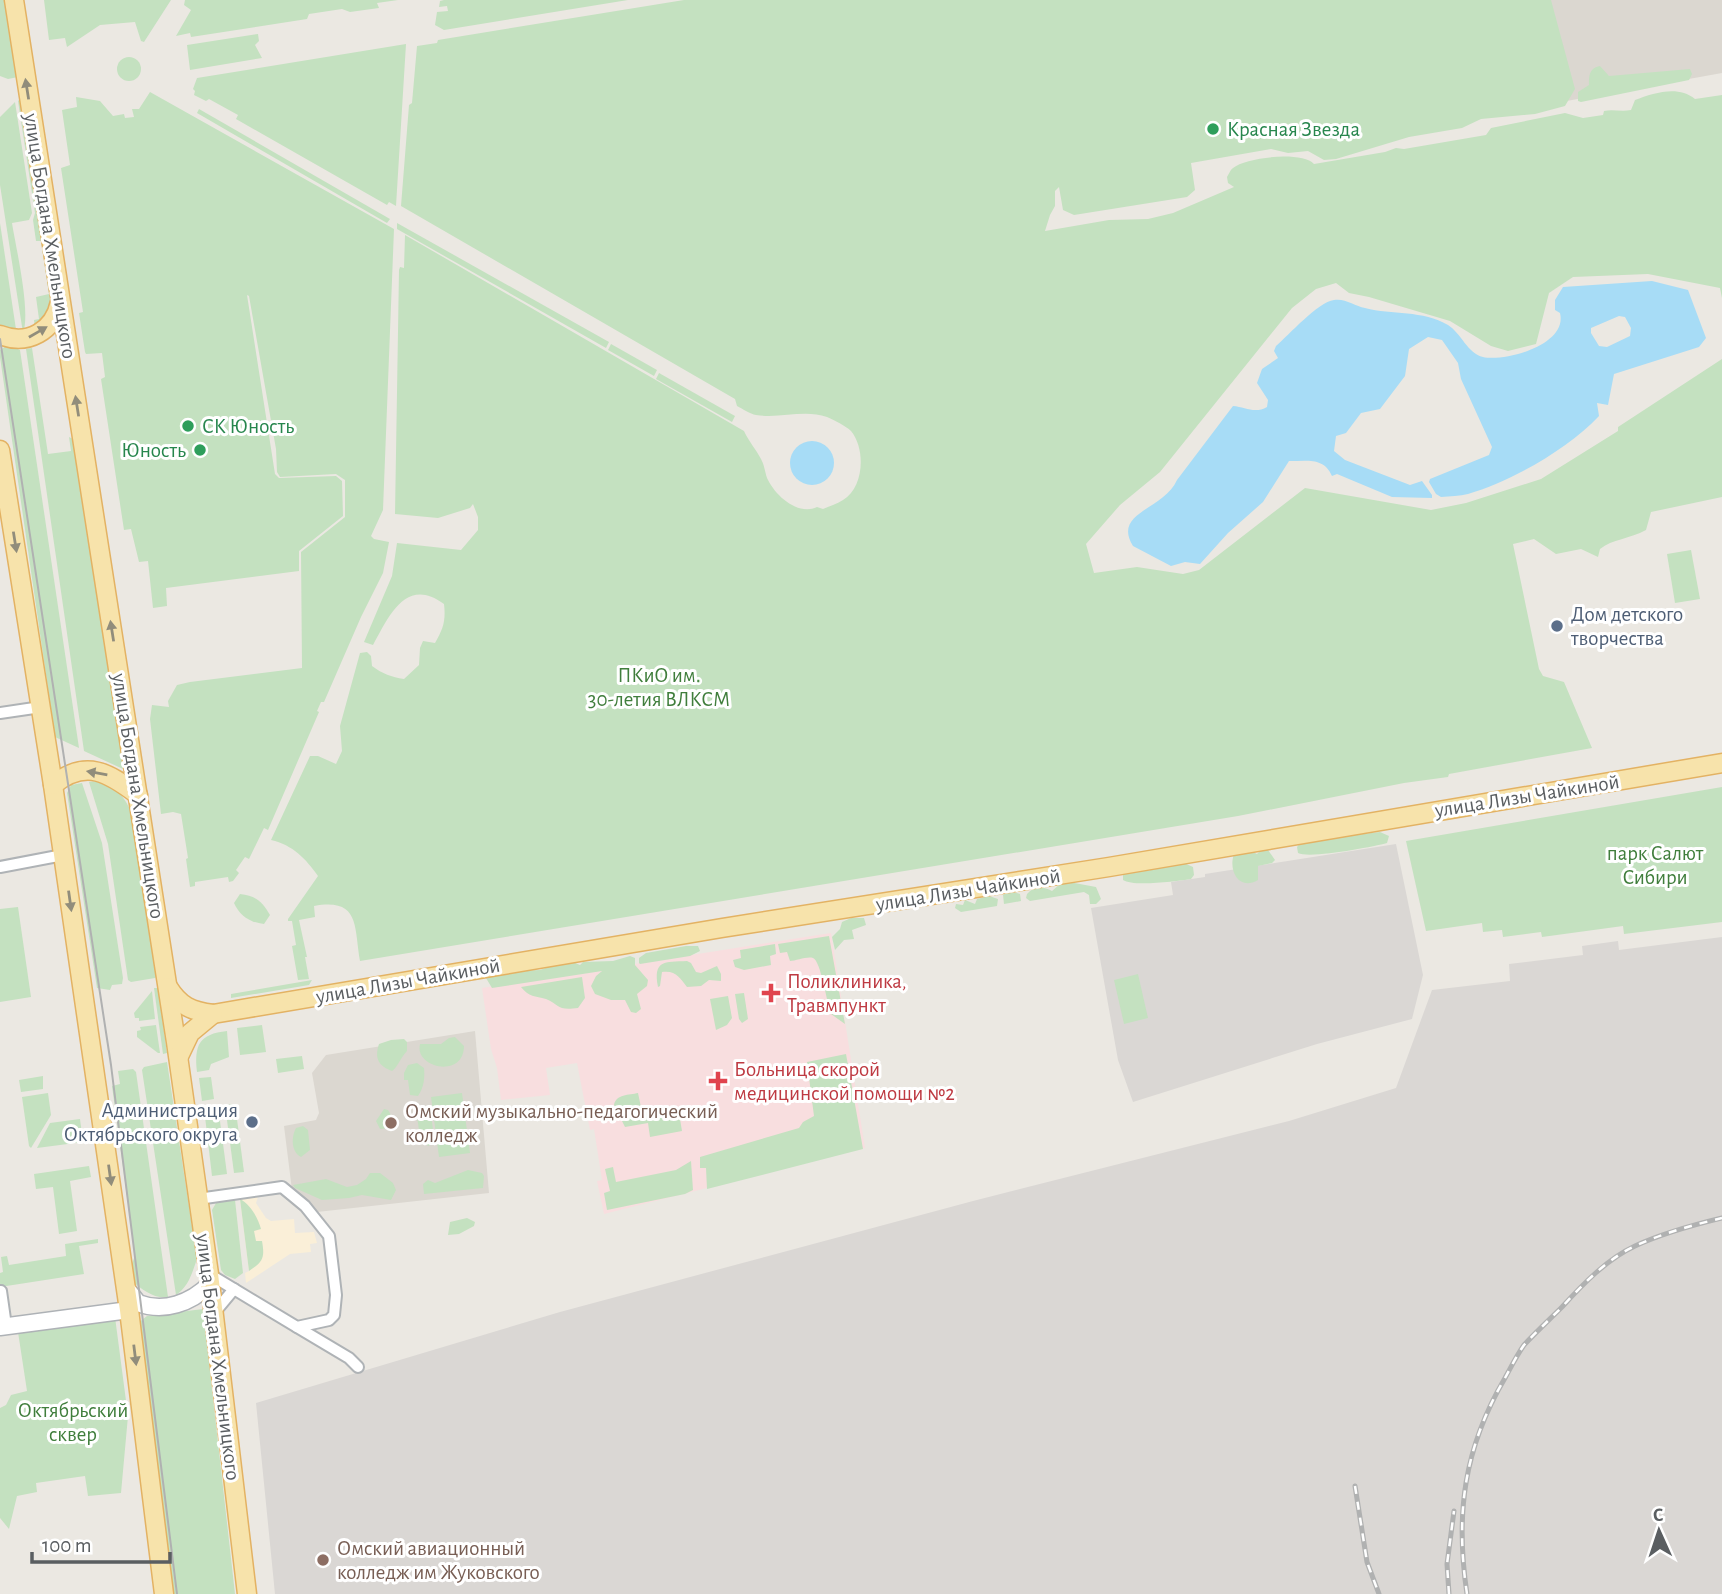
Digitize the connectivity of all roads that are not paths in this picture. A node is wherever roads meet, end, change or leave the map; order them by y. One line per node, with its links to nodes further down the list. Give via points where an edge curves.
1 (14, 0): 2 (main road, улица Богдана Хмельницкого, one-way to 1)
2 (61, 301): 3 (main road, one-way to 2, via 15,339 34,336 52,322); 9 (main road, улица Богдана Хмельницкого, one-way to 2)
3 (0, 335)
4 (0, 450): 5 (main road, one-way to 5)
5 (41, 707): 6 (street); 8 (main road)
6 (0, 713)
7 (1722, 763): 13 (main road, улица Лизы Чайкиной)
8 (53, 785): 9 (main road, one-way to 8, via 99,771 76,772); 10 (main road)
9 (138, 795): 12 (main road, улица Богдана Хмельницкого)
10 (64, 855): 11 (street); 17 (main road, one-way to 17)
11 (0, 867)
12 (168, 987): 13 (main road, via 184,1006); 14 (main road, улица Богдана Хмельницкого)
13 (213, 1014): 14 (main road, via 190,1033)
14 (178, 1059): 15 (main road, улица Богдана Хмельницкого)
15 (198, 1199): 16 (main road, улица Богдана Хмельницкого); 23 (street, via 282,1187 318,1220 329,1236 336,1306 329,1320)
16 (210, 1279): 17 (main road, via 188,1301 157,1307 138,1303); 18 (street); 21 (main road, улица Богдана Хмельницкого)
17 (126, 1287): 20 (main road)
18 (234, 1289): 21 (street); 23 (street)
19 (1, 1291): 22 (street)
20 (129, 1310): 22 (main road); 25 (main road, one-way to 25)
21 (214, 1313): 26 (main road, улица Богдана Хмельницкого)
22 (3, 1326)
23 (297, 1327): 24 (street)
24 (358, 1367)
25 (164, 1594)
26 (247, 1594)

